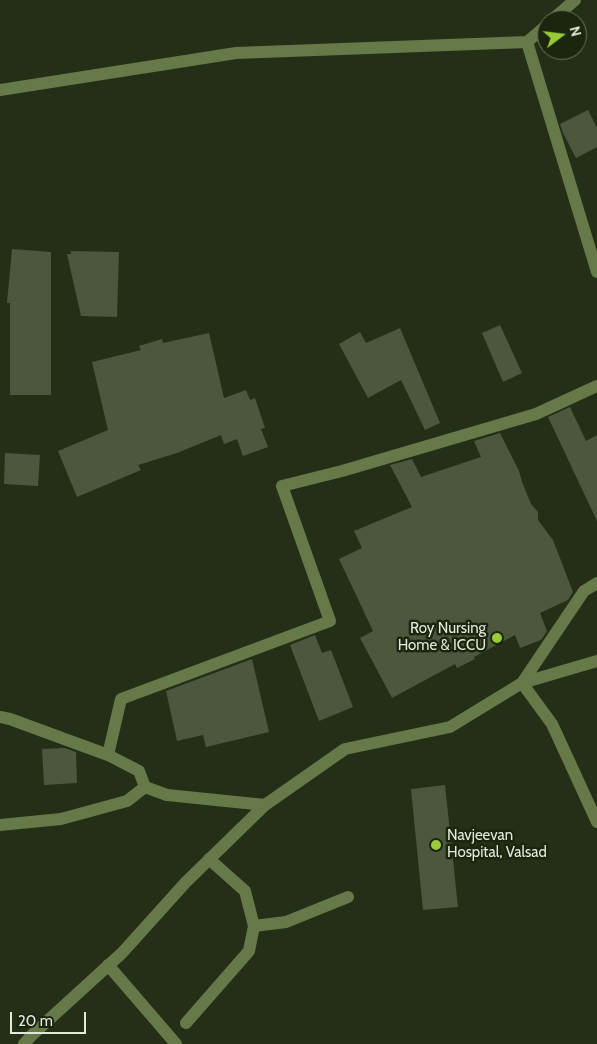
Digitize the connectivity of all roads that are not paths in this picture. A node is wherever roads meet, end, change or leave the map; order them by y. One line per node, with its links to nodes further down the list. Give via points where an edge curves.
1 (575, 0): 2 (street)
2 (564, 10)
3 (537, 34): 4 (street)
4 (527, 42): 5 (street, via 236,53); 6 (street)
5 (0, 90)
6 (597, 272)
7 (596, 388): 12 (street, via 536,414 282,486 330,621 122,699)
8 (597, 583): 10 (street, via 584,591)
9 (597, 660): 10 (street)
10 (522, 684): 14 (street, via 450,727 345,749); 15 (street, via 552,724)
11 (0, 717): 12 (street)
12 (108, 755): 13 (street, via 139,771)
13 (145, 787): 14 (street, via 167,795); 16 (street, via 127,801 61,819)
14 (265, 805): 17 (street)
15 (597, 822)
16 (0, 825)
17 (209, 859): 19 (street, via 245,891); 20 (street)
18 (348, 897): 19 (street, via 286,922)
19 (254, 926): 21 (street, via 249,951)
20 (108, 965): 22 (street); 23 (street)
21 (186, 1023)
22 (24, 1044)
23 (176, 1044)

